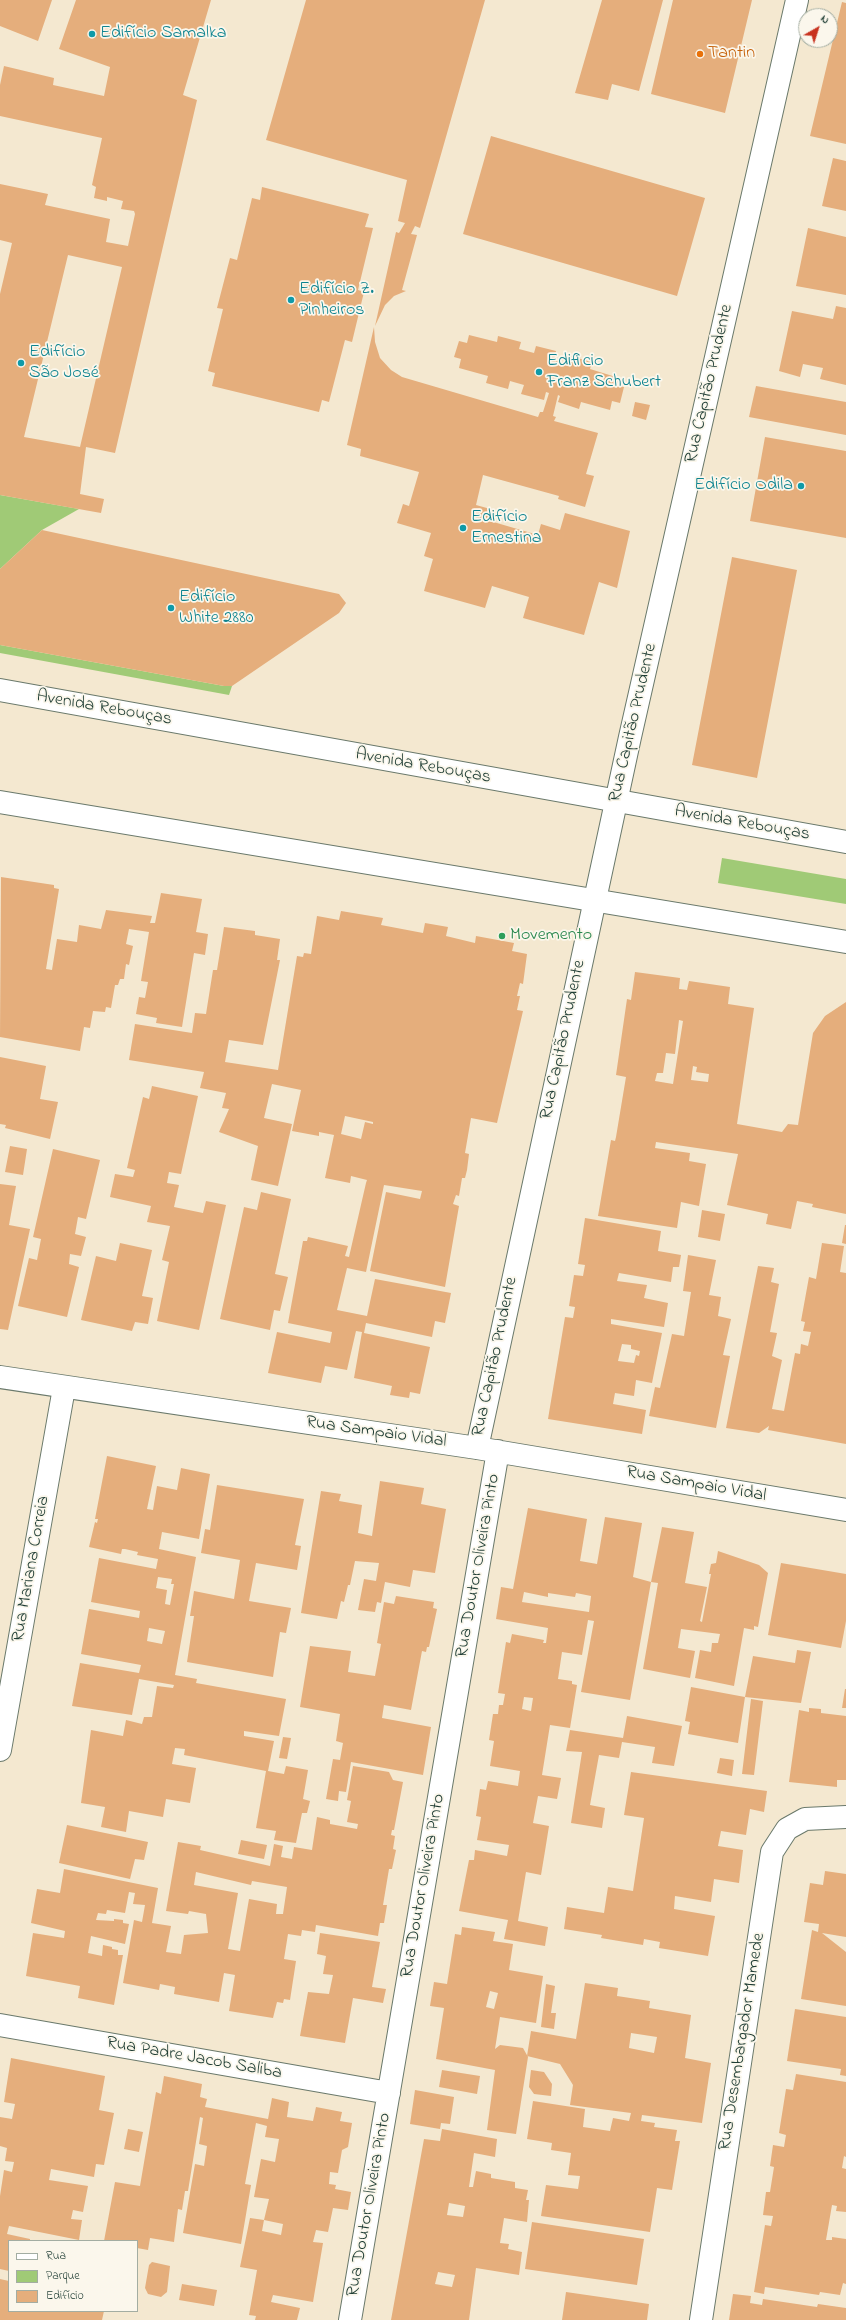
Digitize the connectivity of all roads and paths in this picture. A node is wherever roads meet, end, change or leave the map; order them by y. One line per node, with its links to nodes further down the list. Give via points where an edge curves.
1 (797, 0): 4 (street, Rua Capitão Prudente)
2 (0, 690): 4 (street, Avenida Rebouças)
3 (0, 802): 6 (street)
4 (616, 802): 5 (street, Avenida Rebouças); 6 (street, Rua Capitão Prudente)
5 (846, 842)
6 (594, 900): 7 (street); 10 (street, Rua Capitão Prudente)
7 (846, 942)
8 (0, 1377): 9 (street, Rua Sampaio Vidal)
9 (64, 1388): 10 (street, Rua Sampaio Vidal); 13 (street, Rua Mariana Correia)
10 (477, 1448): 11 (street, Rua Sampaio Vidal)
11 (498, 1451): 12 (street, Rua Sampaio Vidal); 16 (street, Rua Doutor Oliveira Pinto)
12 (846, 1510)
13 (0, 1750)
14 (846, 1817): 18 (street, Rua Desembargador Mamede, via 805,1819 786,1829 772,1852)
15 (0, 2025): 16 (street, Rua Padre Jacob Saliba)
16 (389, 2093): 17 (street, Rua Doutor Oliveira Pinto)
17 (350, 2320)
18 (701, 2320)

